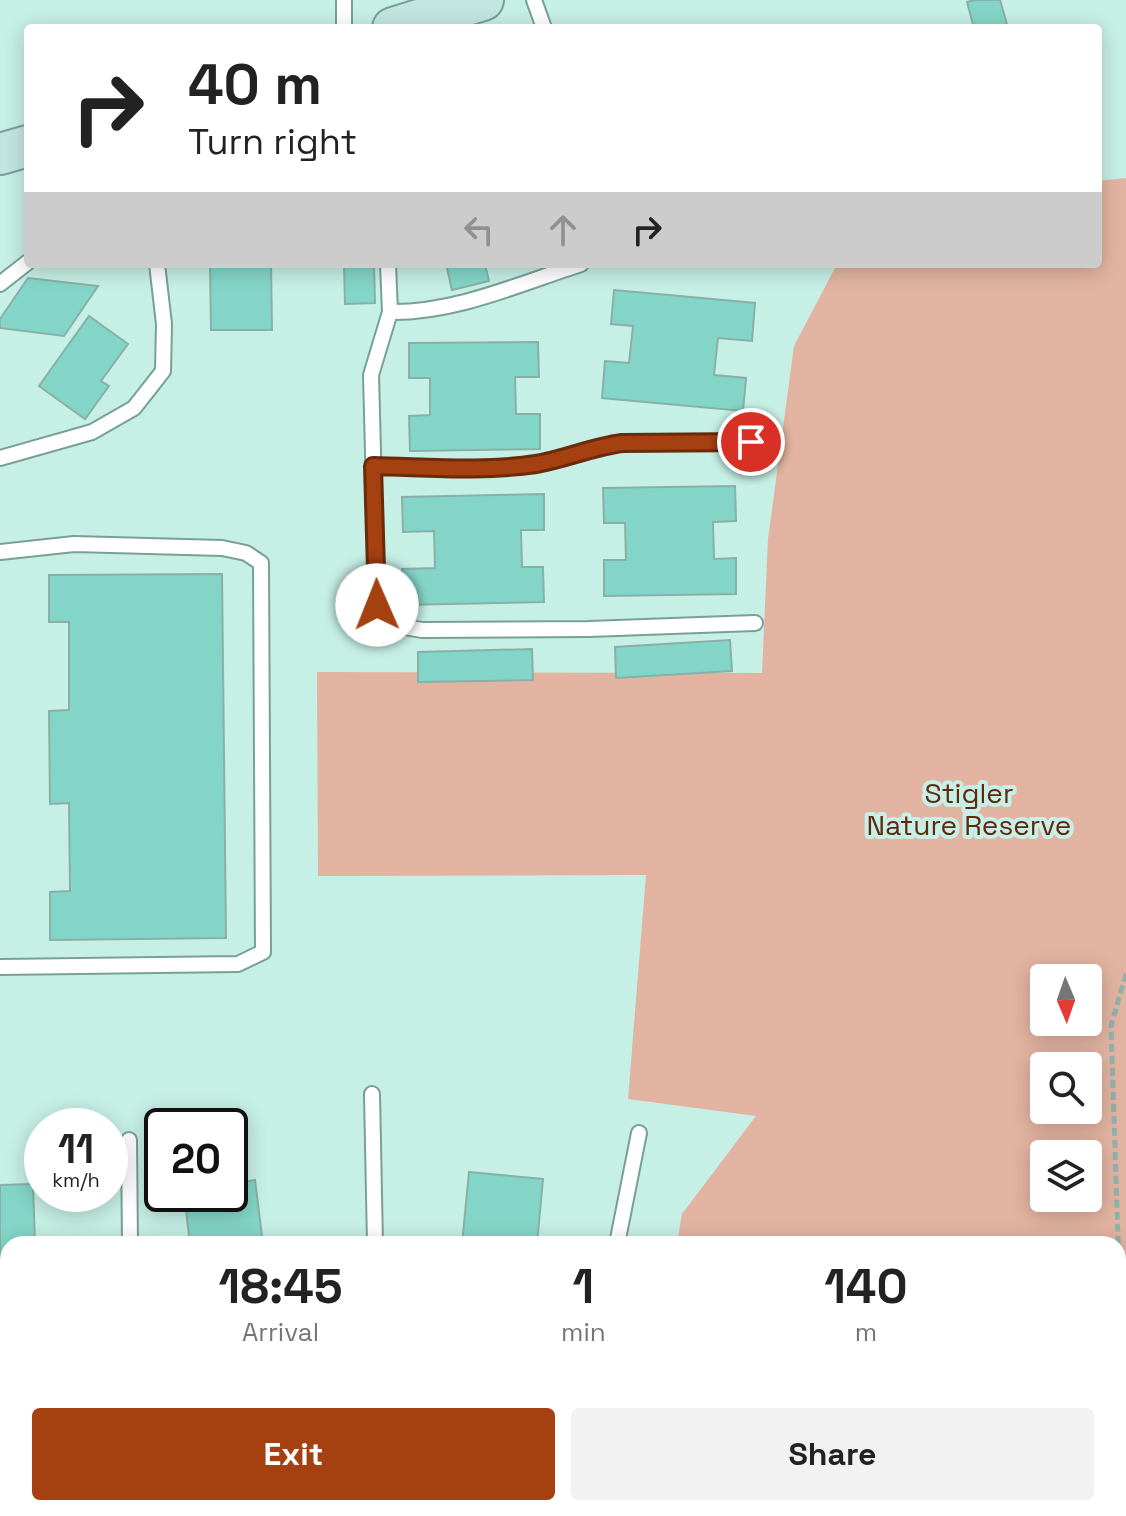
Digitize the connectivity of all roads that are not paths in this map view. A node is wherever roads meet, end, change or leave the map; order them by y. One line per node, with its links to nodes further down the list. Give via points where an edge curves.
1 (344, 0): 4 (lane)
2 (483, 0): 5 (main road)
3 (534, 0): 6 (lane)
4 (344, 24)
5 (406, 24)
6 (543, 24)
7 (24, 147): 8 (main road)
8 (0, 154)
9 (24, 265): 13 (lane)
10 (157, 268): 16 (lane, via 163,371 134,408 92,432)
11 (388, 268): 14 (lane)
12 (569, 268): 14 (lane, via 470,300 416,313)
13 (0, 284)
14 (390, 312): 17 (lane, via 371,375)
15 (751, 442): 17 (lane, via 622,443 504,467)
16 (0, 458)
17 (373, 466): 19 (lane, via 377,605 387,624 422,630)
18 (0, 552): 20 (lane, via 74,544 222,548 261,563 263,952 238,964)
19 (755, 623)
20 (0, 967)
21 (372, 1094): 25 (lane)
22 (639, 1133): 26 (lane)
23 (129, 1140): 24 (lane)
24 (130, 1236)
25 (375, 1236)
26 (619, 1236)

